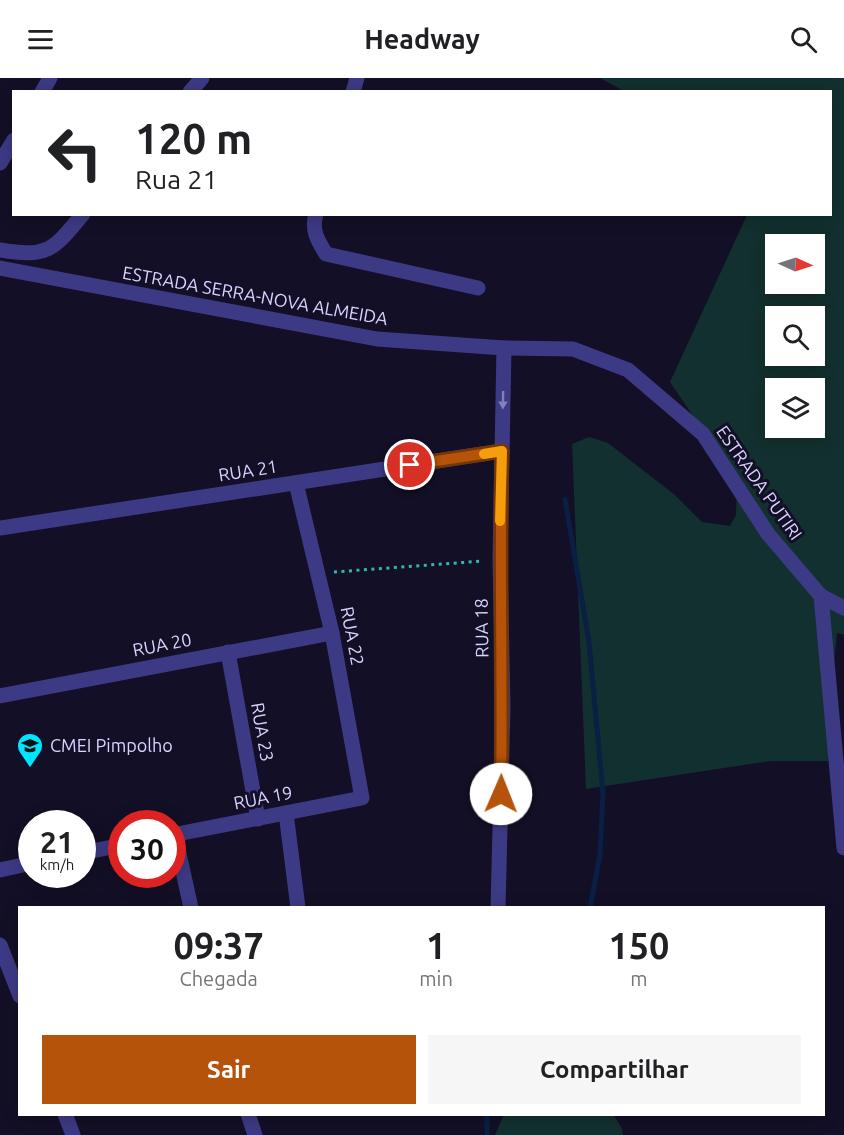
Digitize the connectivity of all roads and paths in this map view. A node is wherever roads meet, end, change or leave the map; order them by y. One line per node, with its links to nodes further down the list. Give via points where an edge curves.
1 (202, 78): 2 (street)
2 (192, 90)
3 (12, 143): 4 (street)
4 (0, 163)
5 (81, 216): 7 (street, via 58,244 41,252)
6 (315, 216): 9 (street, via 316,237 326,254)
7 (0, 250)
8 (0, 268): 10 (street, ESTRADA SERRA-NOVA ALMEIDA, via 377,339)
9 (478, 288)
10 (504, 348): 11 (street, RUA 18, one-way to 11); 16 (street, ESTRADA PUTIRI, via 573,349 628,370 703,434 768,534)
11 (502, 451): 12 (street, RUA 21); 14 (street, RUA 18)
12 (296, 483): 13 (street, RUA 21); 15 (street, RUA 22)
13 (0, 528)
14 (500, 559): 15 (path); 31 (street, RUA 18, via 503,705)
15 (318, 574): 18 (street, RUA 22)
16 (821, 596): 17 (street, ESTRADA PUTIRI); 25 (street)
17 (844, 608)
18 (332, 633): 19 (street, RUA 20); 21 (street, RUA 22)
19 (228, 652): 20 (street, RUA 20); 23 (street, RUA 23)
20 (0, 696)
21 (362, 798): 22 (street, RUA 19)
22 (286, 813): 23 (street, RUA 19); 30 (street)
23 (258, 819): 24 (street, RUA 19)
24 (186, 833)
25 (844, 848)
26 (18, 866): 27 (street)
27 (0, 870)
28 (186, 887): 29 (street)
29 (191, 906)
30 (298, 906)
31 (498, 906)
32 (0, 945): 33 (street)
33 (18, 991)
34 (66, 1116): 36 (street)
35 (249, 1116): 37 (street)
36 (73, 1135)
37 (255, 1135)

